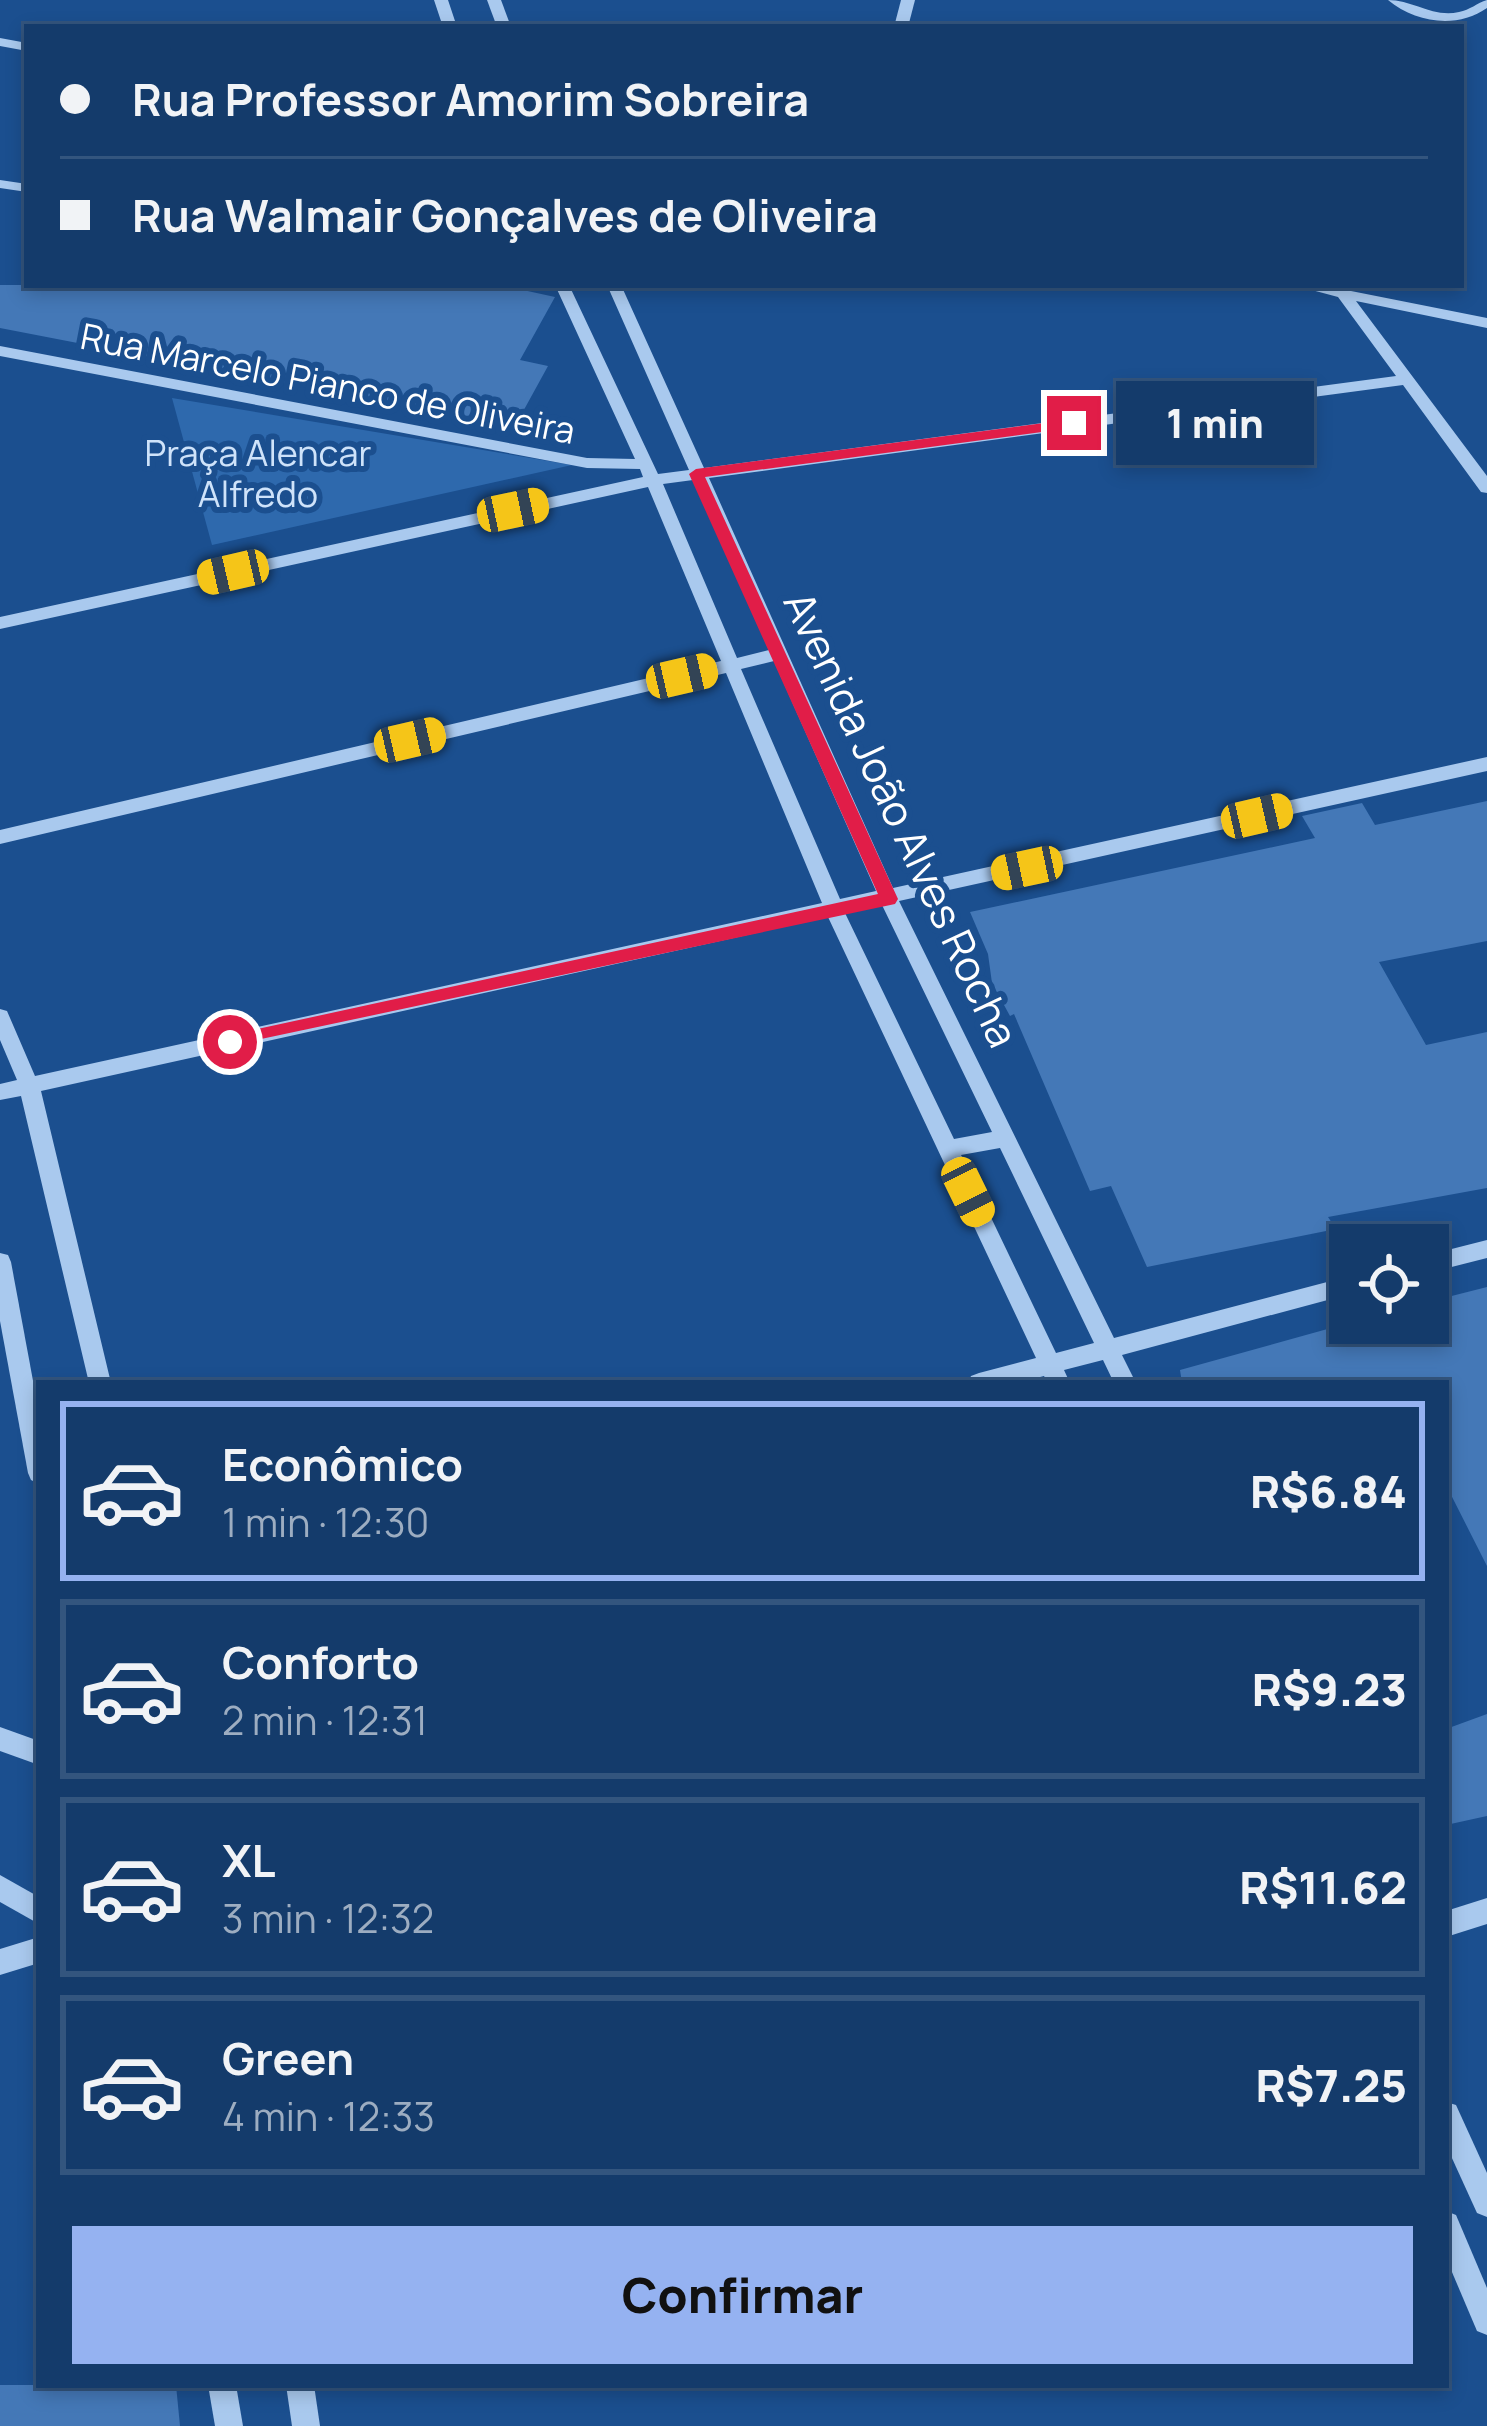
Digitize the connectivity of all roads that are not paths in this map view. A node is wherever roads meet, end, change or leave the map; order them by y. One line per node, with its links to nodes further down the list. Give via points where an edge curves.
1 (1487, 1): 3 (street)
2 (1398, 3): 3 (street, via 1445,17)
3 (1480, 15)
4 (563, 288): 10 (street)
5 (615, 288): 11 (street, Avenida João Alves Rocha)
6 (1343, 289): 7 (street); 9 (street)
7 (1487, 323)
8 (0, 350): 10 (street, Rua Marcelo Pianco de Oliveira)
9 (1404, 380): 11 (street); 12 (street)
10 (649, 471): 11 (street); 13 (street); 15 (street)
11 (696, 474): 14 (street, Avenida João Alves Rocha)
12 (1487, 488)
13 (0, 623)
14 (778, 654): 15 (street); 18 (street, Avenida João Alves Rocha)
15 (728, 665): 17 (street); 19 (street)
16 (1487, 764): 18 (street)
17 (0, 837)
18 (889, 899): 19 (street); 23 (street, Avenida João Alves Rocha)
19 (835, 911): 21 (street); 24 (street)
20 (0, 1017): 21 (street)
21 (29, 1085): 22 (street); 31 (street)
22 (0, 1092)
23 (1007, 1138): 24 (street); 29 (street, Avenida João Alves Rocha)
24 (948, 1149): 30 (street)
25 (1487, 1249): 26 (street)
26 (1449, 1259)
27 (0, 1262): 34 (street)
28 (1329, 1291): 29 (street)
29 (1110, 1348): 30 (street); 33 (street, Avenida João Alves Rocha)
30 (1055, 1374): 32 (street)
31 (99, 1380)
32 (1004, 1380)
33 (1124, 1380)
34 (36, 1457)
35 (0, 1738): 36 (street)
36 (36, 1752)
37 (0, 1888): 38 (street)
38 (36, 1909)
39 (1487, 1911): 40 (street)
40 (1449, 1923)
41 (36, 1951): 42 (street)
42 (0, 1962)
43 (1449, 2121): 44 (street)
44 (1487, 2203)
45 (1449, 2232): 46 (street)
46 (1487, 2321)
47 (223, 2388): 49 (street)
48 (300, 2388): 50 (street)
49 (229, 2426)
50 (306, 2426)

